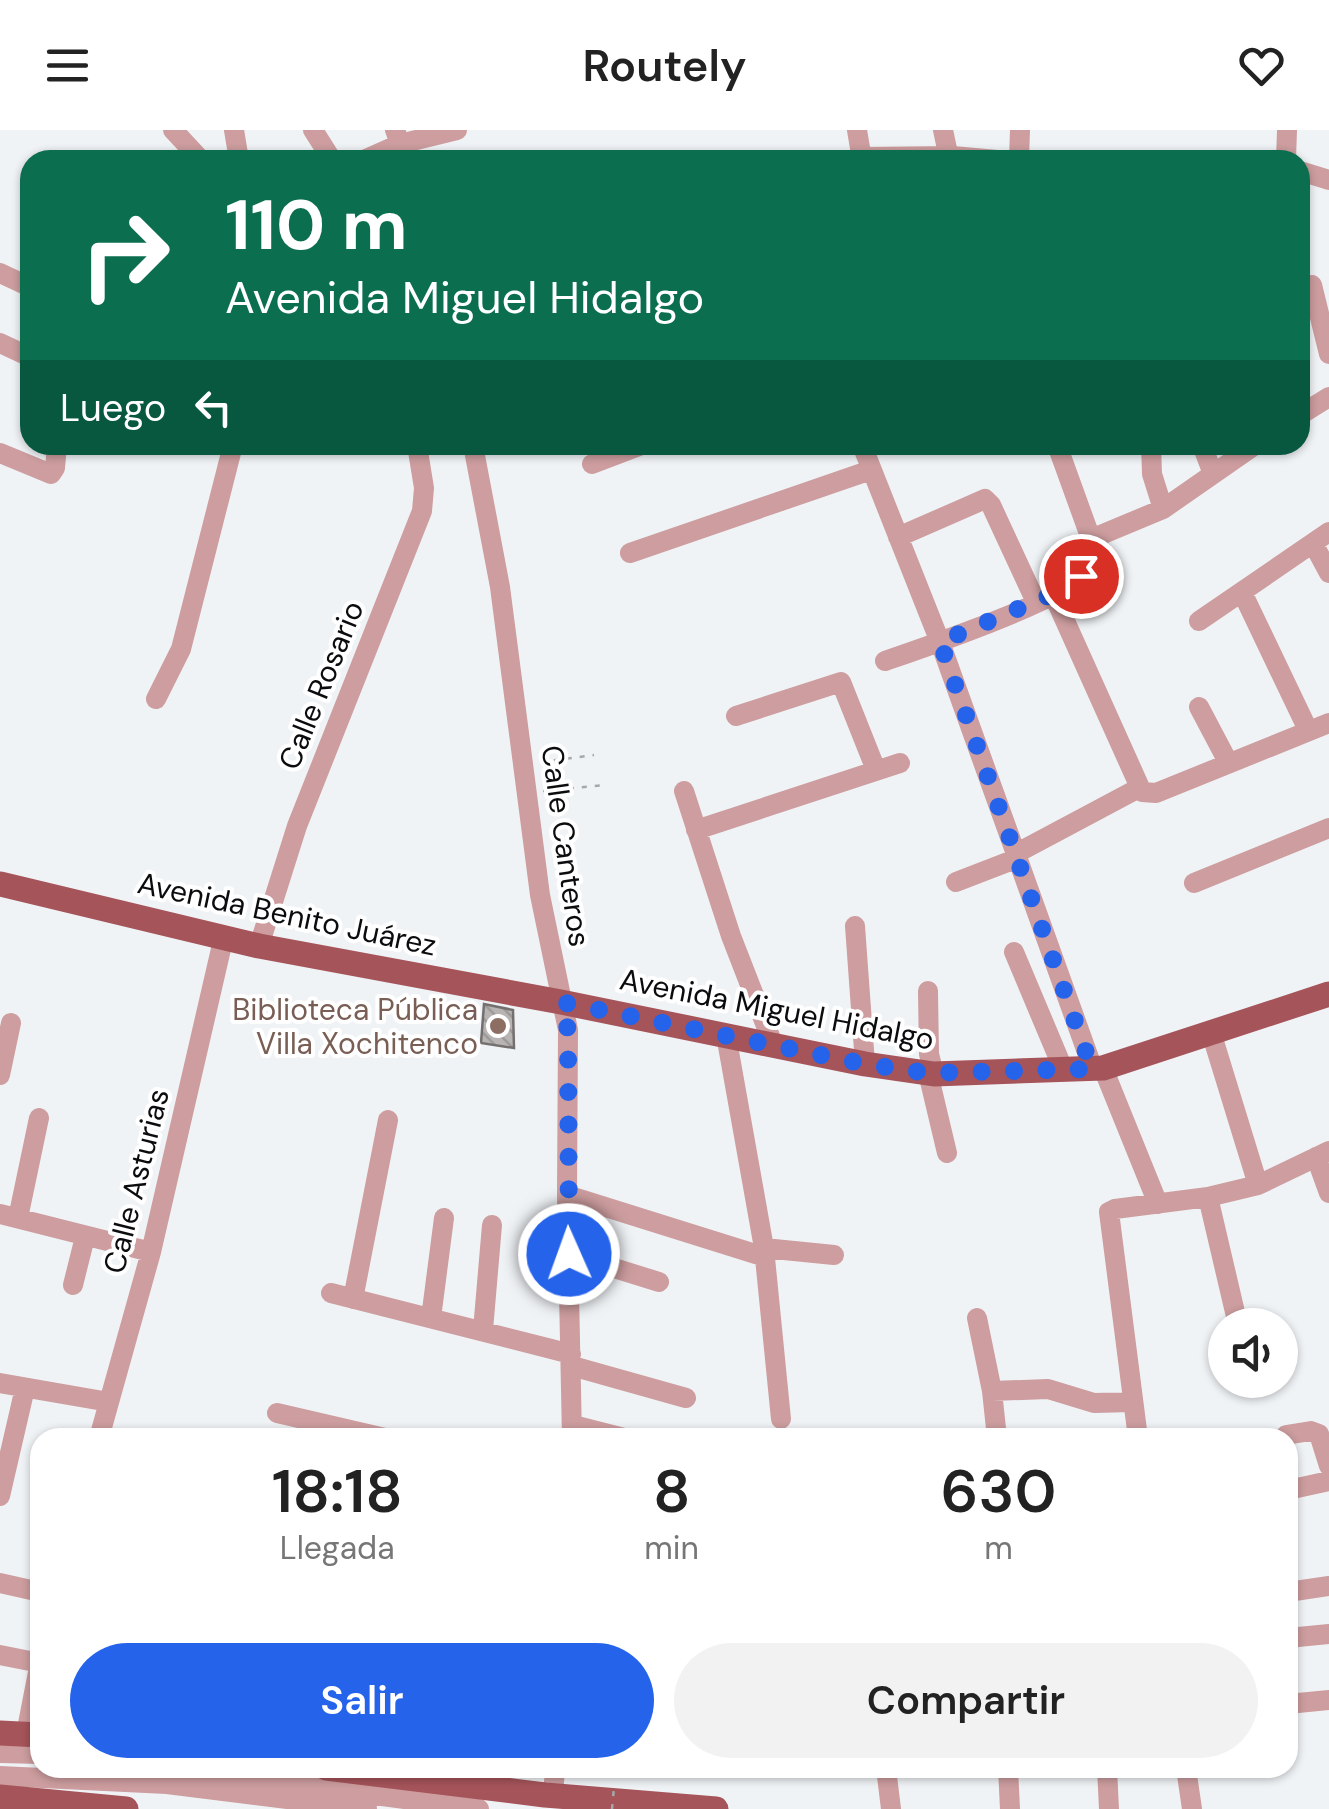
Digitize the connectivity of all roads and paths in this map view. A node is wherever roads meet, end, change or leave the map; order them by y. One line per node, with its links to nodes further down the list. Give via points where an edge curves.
1 (173, 130): 4 (street)
2 (457, 130): 3 (street)
3 (397, 137)
4 (192, 150)
5 (1312, 285): 6 (street)
6 (1329, 354)
7 (0, 453): 8 (street, via 52,474)
8 (56, 455)
9 (230, 455): 32 (street, via 181,649)
10 (419, 455): 55 (street, Calle Rosario, via 422,511 302,811)
11 (475, 455): 40 (street, Calle Canteros)
12 (616, 455): 18 (street)
13 (866, 455): 19 (street)
14 (1061, 455): 24 (street)
15 (1151, 455): 21 (street)
16 (1206, 455): 20 (street)
17 (1241, 455): 20 (street)
18 (592, 464)
19 (872, 470): 22 (street); 25 (street)
20 (1213, 474): 21 (street)
21 (1164, 508): 24 (street)
22 (898, 537): 28 (street, via 985,499); 30 (street)
23 (1321, 537): 26 (street); 27 (street)
24 (1091, 539): 28 (street, via 1081,576)
25 (630, 553)
26 (1329, 573)
27 (1242, 592): 29 (street); 36 (street)
28 (1044, 598): 30 (street); 44 (street)
29 (1199, 621)
30 (940, 642): 31 (street); 49 (street)
31 (885, 661)
32 (156, 699)
33 (1200, 707): 38 (street)
34 (736, 716): 41 (street, via 841,682)
35 (1329, 723): 36 (street)
36 (1308, 730): 38 (street)
37 (594, 756): 40 (path)
38 (1228, 762): 44 (street)
39 (900, 763): 41 (street)
40 (523, 764): 45 (street, Calle Canteros)
41 (876, 770): 46 (street)
42 (606, 785): 45 (path)
43 (684, 791): 46 (street)
44 (1143, 791): 49 (street)
45 (527, 792): 59 (street, Calle Canteros)
46 (696, 830): 63 (street)
47 (1325, 830): 48 (street); 51 (street)
48 (1329, 853)
49 (1018, 856): 50 (street); 65 (street)
50 (956, 882)
51 (1194, 883)
52 (0, 884): 54 (main road, Avenida Benito Juárez)
53 (855, 926): 64 (street)
54 (224, 936): 55 (main road, Avenida Benito Juárez); 82 (street, Calle Asturias)
55 (260, 946): 59 (main road, Avenida Benito Juárez)
56 (1014, 952): 66 (street)
57 (928, 991): 67 (street)
58 (1328, 996): 61 (main road, Avenida Miguel Hidalgo)
59 (561, 1002): 62 (main road, Avenida Miguel Hidalgo); 75 (street, Calle Canteros, via 568,1030)
60 (12, 1023): 68 (street)
61 (1211, 1032): 65 (main road, Avenida Miguel Hidalgo); 73 (street)
62 (726, 1035): 63 (main road, Avenida Miguel Hidalgo); 83 (street)
63 (773, 1044): 64 (main road, Avenida Miguel Hidalgo)
64 (865, 1064): 67 (main road, Avenida Miguel Hidalgo)
65 (1098, 1069): 66 (main road, Avenida Miguel Hidalgo); 77 (street)
66 (1064, 1071): 67 (main road, Avenida Miguel Hidalgo)
67 (931, 1073): 71 (street)
68 (0, 1075)
69 (39, 1118): 78 (street)
70 (388, 1120): 89 (street)
71 (947, 1153)
72 (1323, 1154): 73 (street); 74 (street)
73 (1258, 1185): 76 (street)
74 (1329, 1193)
75 (567, 1195): 83 (street); 84 (street, Calle Canteros)
76 (1208, 1197): 77 (street); 90 (street)
77 (1158, 1204): 100 (street, via 1109,1212)
78 (9, 1216): 81 (street)
79 (444, 1218): 91 (street)
80 (492, 1225): 93 (street)
81 (85, 1236): 82 (street); 87 (street)
82 (151, 1252): 99 (street, Calle Asturias)
83 (765, 1253): 85 (street); 102 (street)
84 (569, 1254): 86 (street); 94 (street, Calle Canteros)
85 (834, 1255)
86 (658, 1282)
87 (73, 1284)
88 (331, 1294): 89 (street)
89 (352, 1298): 91 (street)
90 (1234, 1308)
91 (431, 1318): 93 (street)
92 (977, 1318): 97 (street)
93 (483, 1330): 94 (street)
94 (572, 1360): 98 (street); 105 (street, Calle Canteros)
95 (0, 1382): 96 (street)
96 (24, 1388): 99 (street); 112 (street)
97 (992, 1391): 100 (street, via 1048,1389 1094,1404); 106 (street)
98 (686, 1398)
99 (109, 1402): 103 (street, Calle Asturias)
100 (1132, 1402): 107 (street)
101 (277, 1413): 104 (street)
102 (780, 1419)
103 (102, 1428)
104 (342, 1428)
105 (572, 1428)
106 (996, 1428)
107 (1136, 1428)
108 (1298, 1433): 109 (street, via 1320,1434)
109 (1329, 1466)
110 (1329, 1481): 111 (street)
111 (1298, 1488)
112 (0, 1496)
113 (0, 1583): 115 (street)
114 (1329, 1586): 116 (street)
115 (30, 1590)
116 (1298, 1591)
117 (1329, 1634): 118 (street)
118 (1298, 1637)
119 (0, 1656): 120 (street)
120 (30, 1661)
121 (1329, 1700): 122 (street)
122 (1298, 1703)
123 (26, 1739): 124 (street)
124 (0, 1753)
125 (247, 1778): 138 (street)
126 (393, 1778): 133 (main road)
127 (887, 1778): 141 (street)
128 (1008, 1778): 142 (street)
129 (1107, 1778): 143 (street)
130 (1187, 1778): 144 (street)
131 (614, 1787): 139 (path, bridge)
132 (3, 1795): 135 (main road); 137 (street, via 167,1784)
133 (554, 1802): 134 (main road)
134 (583, 1804): 140 (main road)
135 (83, 1807): 136 (main road)
136 (126, 1809)
137 (367, 1809)
138 (479, 1809)
139 (612, 1809)
140 (716, 1809)
141 (891, 1809)
142 (1010, 1809)
143 (1108, 1809)
144 (1192, 1809)

